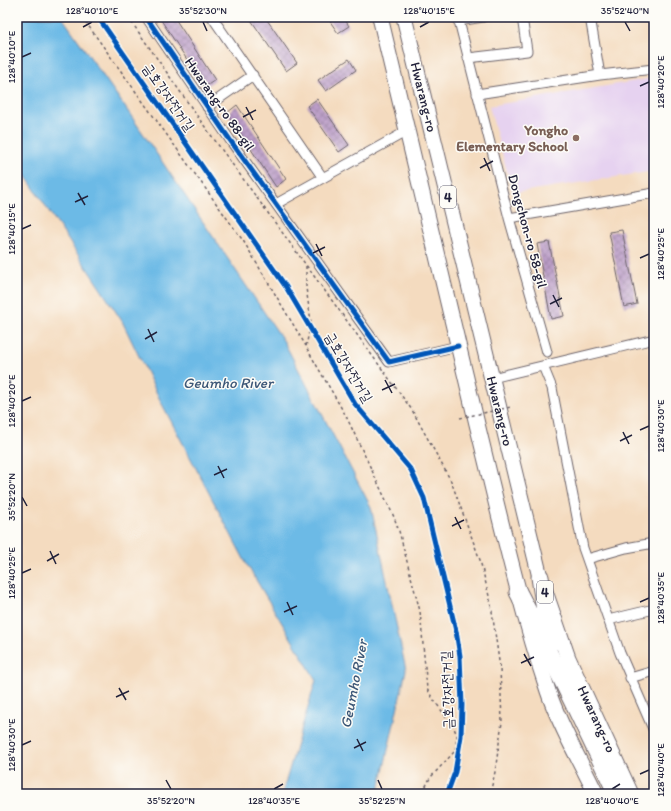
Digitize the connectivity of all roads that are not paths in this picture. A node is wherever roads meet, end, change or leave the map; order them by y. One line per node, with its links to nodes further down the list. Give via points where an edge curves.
1 (146, 17): 14 (street, Hwarang-ro 88-gil)
2 (212, 17): 12 (street)
3 (380, 17): 15 (main road, Hwarang-ro)
4 (404, 17): 24 (main road, Hwarang-ro / 4)
5 (484, 17): 8 (street)
6 (522, 17): 9 (street, via 527,51)
7 (590, 17): 11 (street)
8 (458, 19): 9 (street, Dongchon-ro 58-gil)
9 (468, 58): 13 (street, Dongchon-ro 58-gil)
10 (654, 69): 11 (street)
11 (600, 74): 13 (street)
12 (253, 75): 14 (street); 16 (street)
13 (477, 94): 19 (street, Dongchon-ro 58-gil)
14 (207, 107): 18 (street, Hwarang-ro 88-gil)
15 (407, 131): 16 (street); 21 (main road, Hwarang-ro)
16 (323, 178): 18 (street)
17 (654, 193): 19 (street)
18 (276, 204): 21 (street, Hwarang-ro 88-gil, via 390,362)
19 (509, 218): 22 (street, Dongchon-ro 58-gil)
20 (654, 339): 23 (street)
21 (458, 346): 28 (main road, Hwarang-ro)
22 (547, 352)
23 (544, 366): 24 (street); 26 (street, via 552,388)
24 (492, 378): 27 (main road, Hwarang-ro / 4)
25 (648, 544): 26 (street)
26 (587, 559): 30 (street)
27 (540, 577): 31 (highway); 37 (main road, Hwarang-ro / 4, via 568,658)
28 (518, 592): 31 (highway); 35 (main road, Hwarang-ro, via 548,693)
29 (654, 608): 30 (street)
30 (608, 620): 33 (street)
31 (552, 658): 36 (highway)
32 (654, 670): 33 (street)
33 (630, 678): 34 (street)
34 (654, 731)
35 (596, 794)
36 (617, 794)
37 (631, 794)

